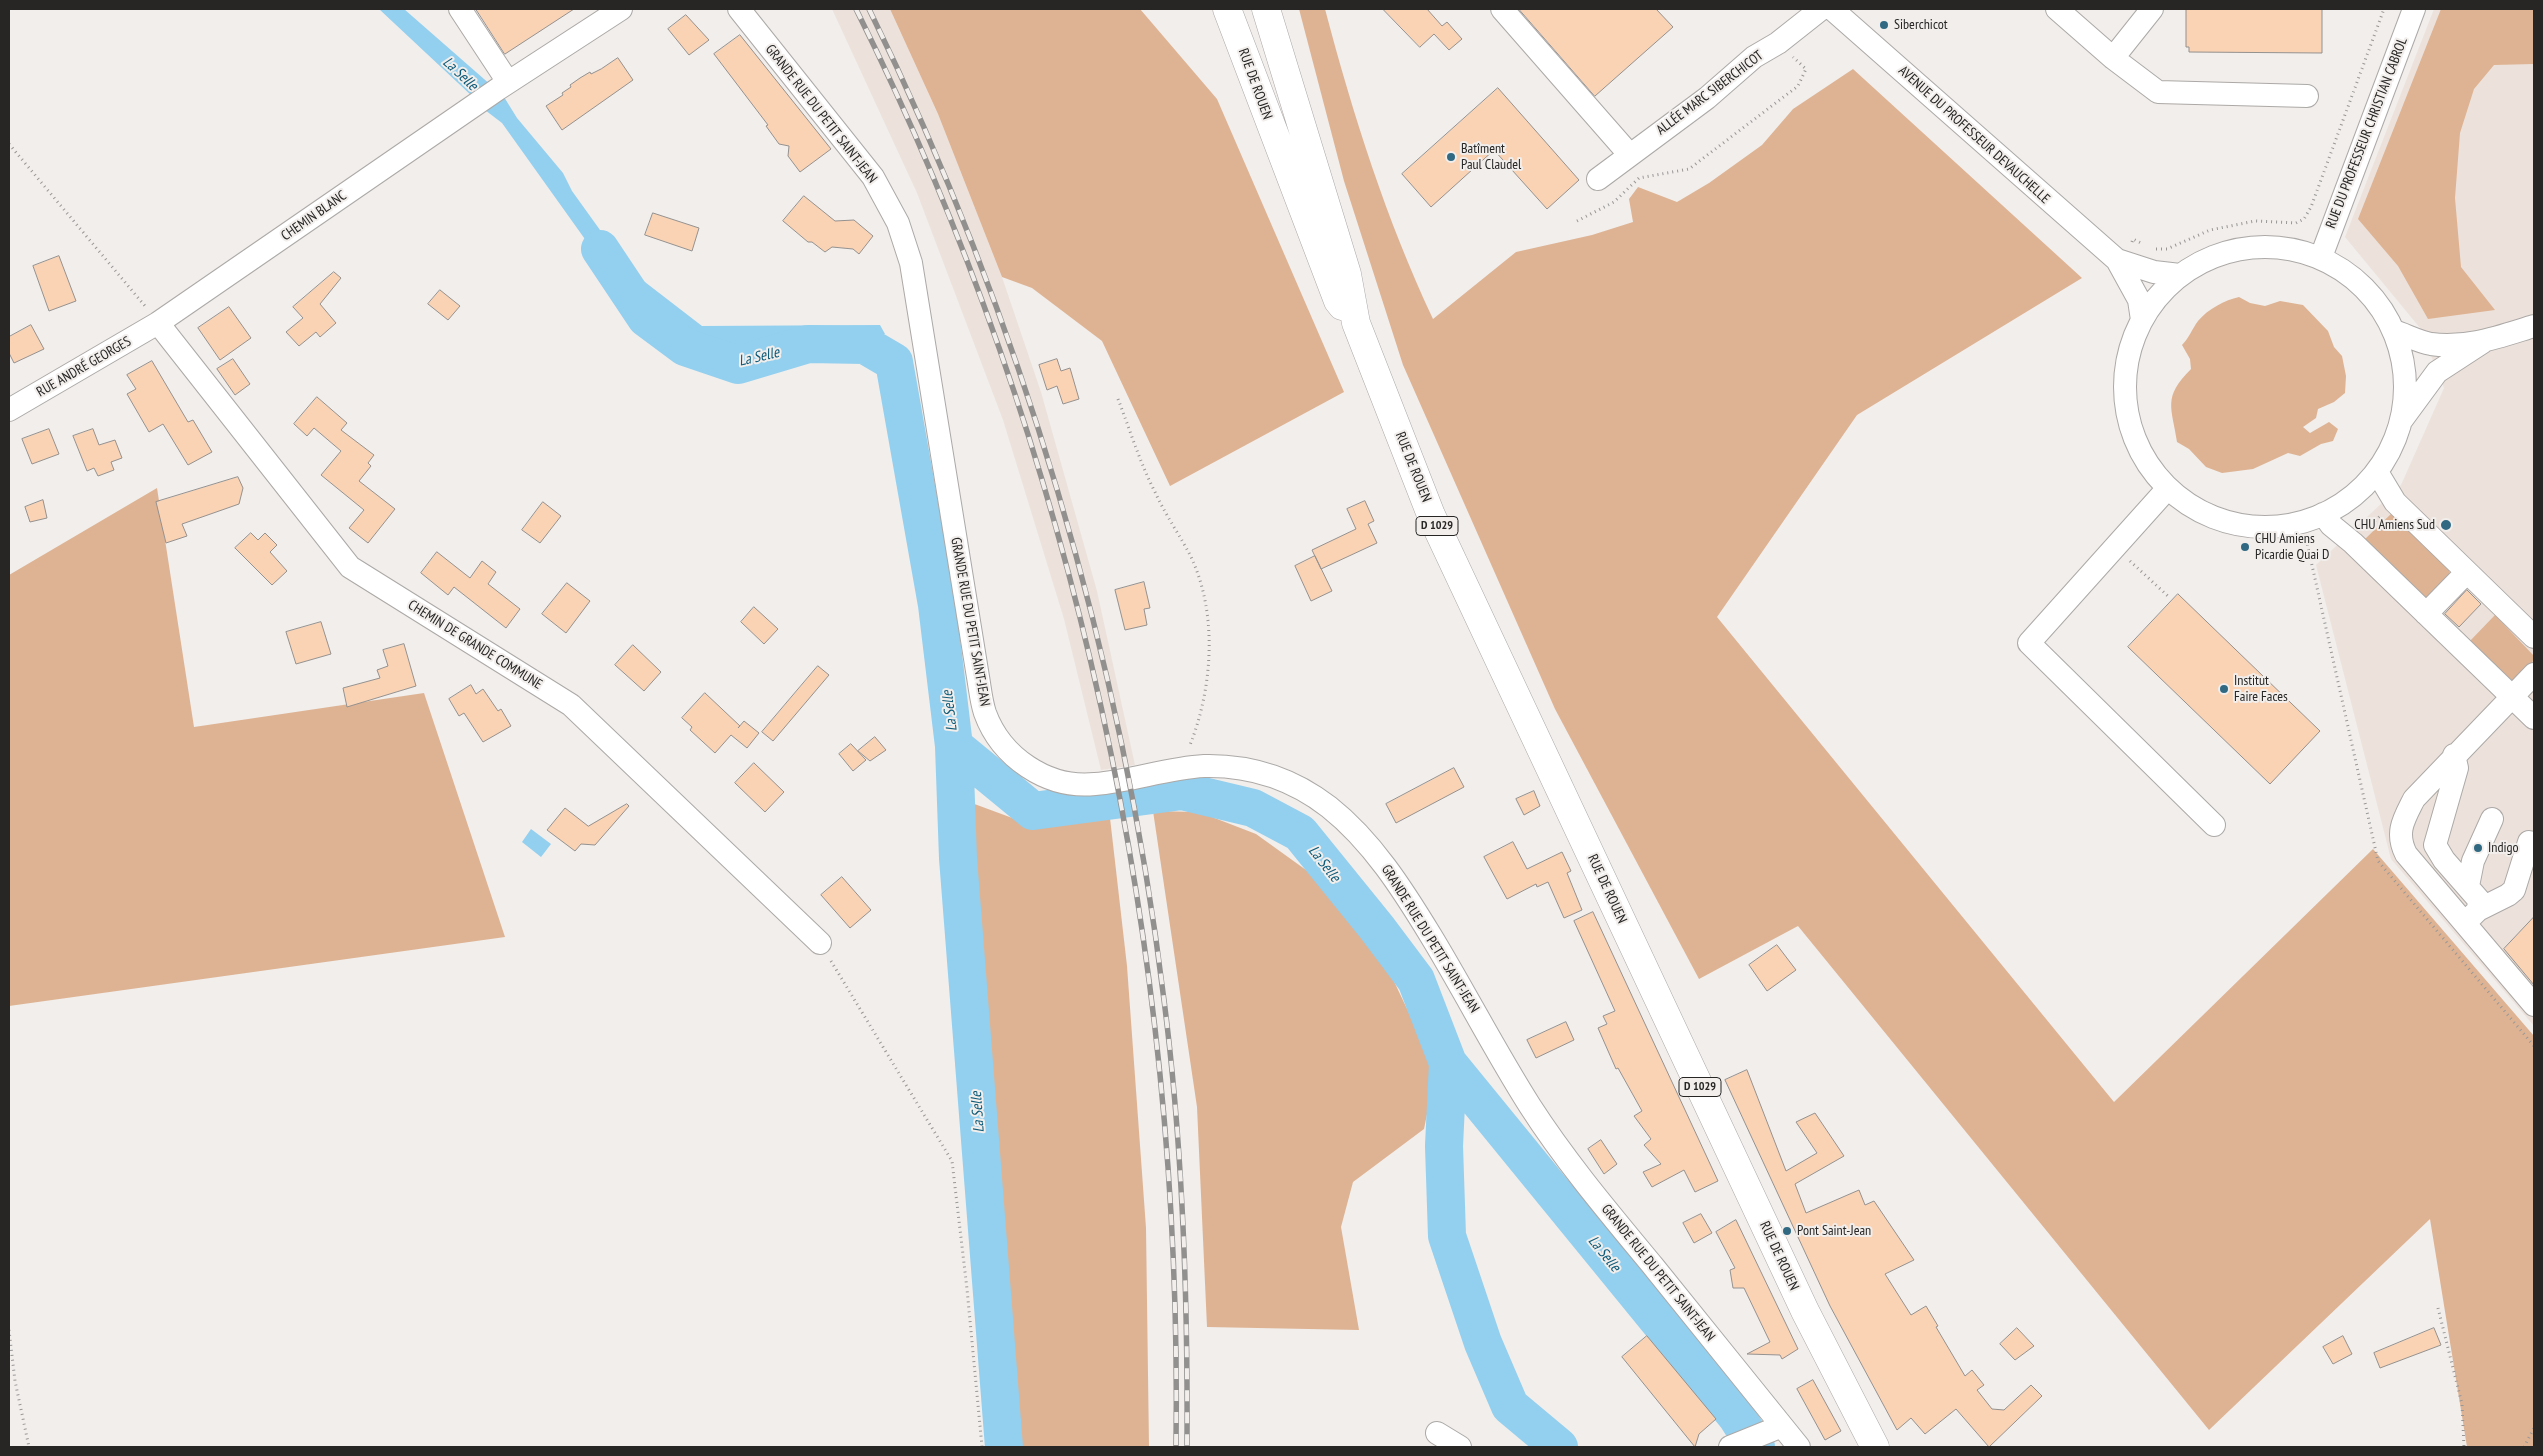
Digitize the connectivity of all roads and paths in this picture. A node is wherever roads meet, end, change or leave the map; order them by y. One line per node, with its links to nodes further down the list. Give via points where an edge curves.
1 (620, 9): 17 (street, CHEMIN BLANC)
2 (739, 9): 51 (street, GRANDE RUE DU PETIT SAINT-JEAN, via 873,177 905,241 919,307 978,677 985,711 994,732 1004,747 1025,765 1062,782 1093,784)
3 (1227, 9): 30 (main road, RUE DE ROUEN / D 1029, via 1338,301)
4 (1266, 9): 16 (main road, RUE DE ROUEN / D 1029)
5 (1275, 9): 16 (street)
6 (1502, 9): 20 (street)
7 (1821, 9): 14 (street, ALLÉE MARC SIBERCHICOT)
8 (1832, 9): 26 (street, AVENUE DU PROFESSEUR DEVAUCHELLE)
9 (2057, 9): 15 (street)
10 (2152, 9): 15 (street)
11 (2384, 9): 24 (path, via 2304,219 2296,223 2246,223 2210,230 2167,249)
12 (2414, 9): 25 (street, RUE DU PROFESSEUR CHRISTIAN CABROL)
13 (466, 17): 17 (street)
14 (1778, 43): 20 (street, ALLÉE MARC SIBERCHICOT, via 1754,57 1707,98); 22 (path, via 1806,69 1798,86 1689,169 1639,178 1614,202)
15 (2113, 58): 18 (street, via 2158,92)
16 (1284, 61): 30 (main road, RUE DE ROUEN / D 1029, via 1347,274)
17 (503, 85): 29 (street, CHEMIN BLANC)
18 (2307, 96)
19 (9, 144): 29 (path)
20 (1629, 154): 21 (street, ALLÉE MARC SIBERCHICOT)
21 (1598, 179)
22 (1577, 221)
23 (2146, 246): 26 (path, via 2133,239)
24 (2153, 249)
25 (2321, 257): 27 (street, via 2285,247 2248,247 2212,256); 32 (street, via 2351,275 2376,300)
26 (2117, 260): 27 (street, via 2154,272); 28 (street, via 2139,300)
27 (2180, 275): 28 (street, via 2158,295)
28 (2142, 320): 38 (street, via 2124,374 2127,412 2145,459)
29 (158, 323): 35 (street, RUE ANDRÉ GEORGES); 57 (street, CHEMIN DE GRANDE COMMUNE, via 350,567 571,705)
30 (1356, 323): 69 (main road, RUE DE ROUEN / D 1029, via 1432,514 1793,1287)
31 (2534, 326): 33 (street)
32 (2394, 331): 33 (street, via 2430,344); 36 (street, via 2405,375)
33 (2484, 342): 36 (street, via 2437,372)
34 (1118, 399): 51 (path, via 1154,491 1191,556 1203,588 1209,656 1206,685 1192,743)
35 (9, 410)
36 (2402, 421): 37 (street)
37 (2377, 472): 39 (street); 40 (street, via 2362,489)
38 (2168, 488): 40 (street, via 2196,509 2249,528 2281,527); 42 (street)
39 (2394, 502): 41 (path); 43 (street)
40 (2323, 514): 41 (street)
41 (2353, 543): 45 (street)
42 (2114, 547): 44 (path); 53 (street, via 2029,643)
43 (2467, 572): 45 (street); 46 (street)
44 (2170, 598)
45 (2426, 614): 48 (street)
46 (2534, 637)
47 (2534, 674): 48 (street)
48 (2512, 697): 49 (street); 50 (street)
49 (2533, 715)
50 (2454, 755): 55 (street, via 2457,768 2436,845 2444,860); 56 (street, via 2414,799 2402,822 2400,842 2406,854)
51 (1181, 768): 61 (street, GRANDE RUE DU PETIT SAINT-JEAN, via 1232,767 1276,777 1312,794 1362,838 1399,885 1550,1135)
52 (2492, 819): 55 (street, via 2473,861)
53 (2214, 826)
54 (2529, 842): 56 (street, via 2514,890)
55 (2468, 886): 56 (street, via 2478,900)
56 (2472, 916): 58 (street)
57 (820, 943): 65 (path, via 952,1161)
58 (2534, 1004)
59 (2438, 1308): 70 (path, via 2462,1404)
60 (9, 1330): 64 (path, via 15,1381)
61 (1782, 1426): 67 (street); 68 (street, GRANDE RUE DU PETIT SAINT-JEAN)
62 (2534, 1428): 71 (path)
63 (1437, 1433): 66 (street)
64 (29, 1447)
65 (982, 1447)
66 (1460, 1447)
67 (1730, 1447)
68 (1799, 1447)
69 (1876, 1447)
70 (2464, 1447)
71 (2524, 1447)

